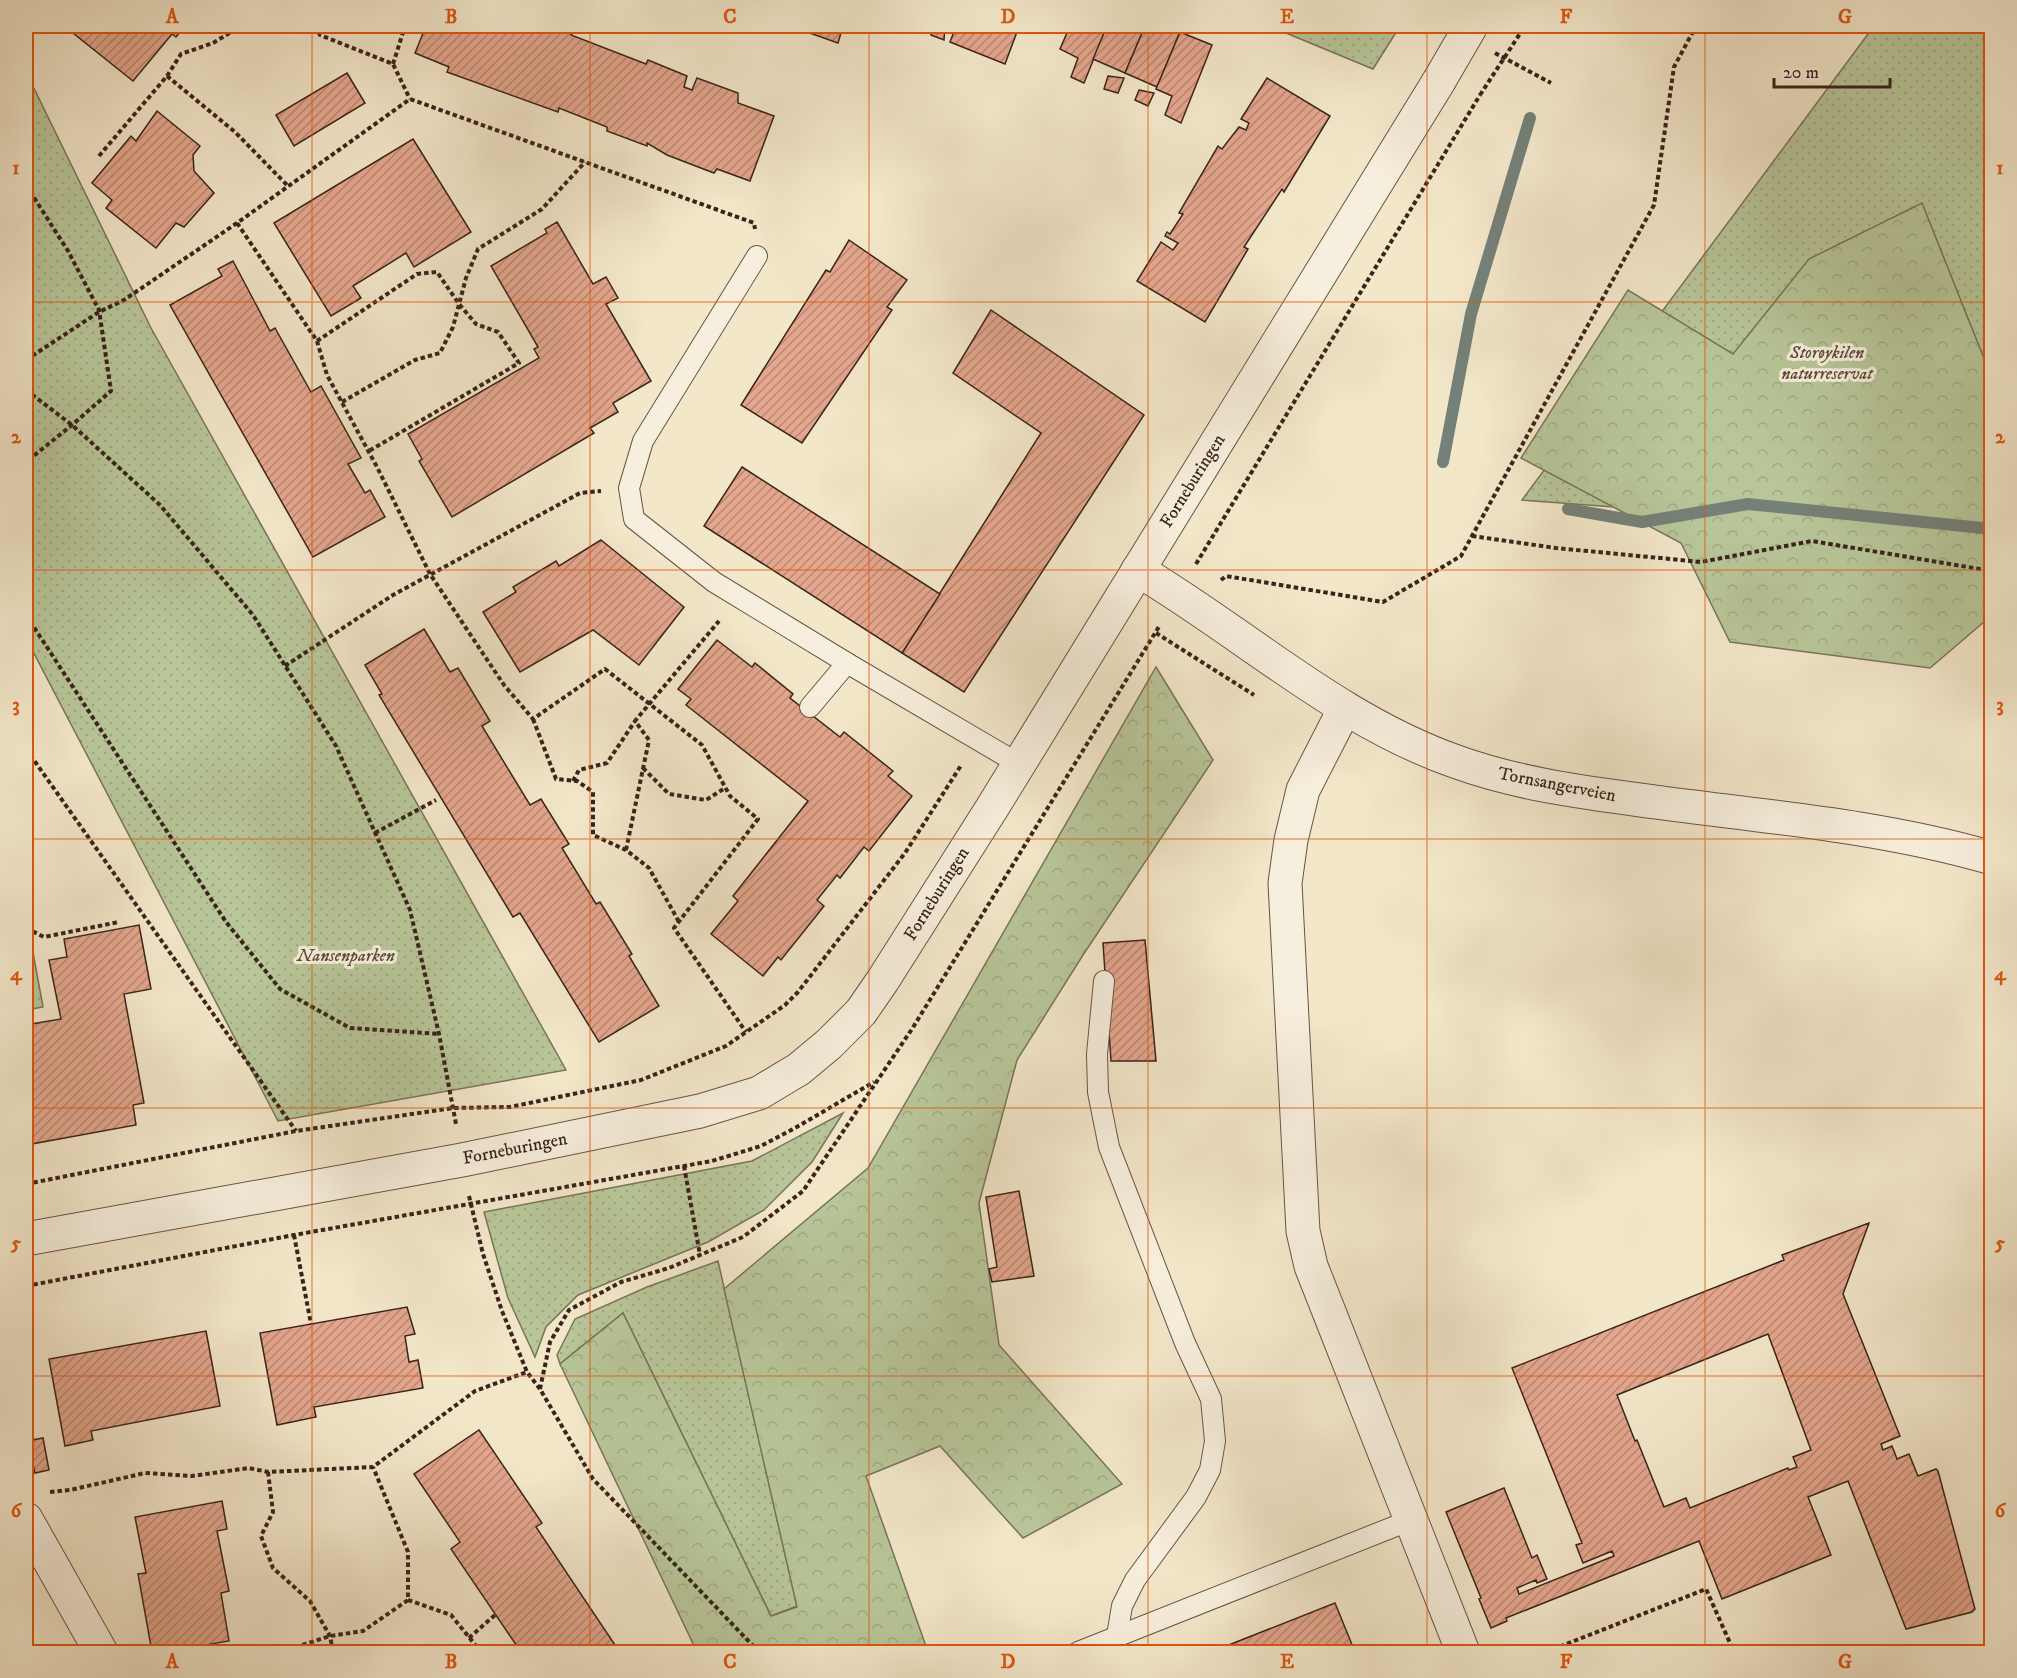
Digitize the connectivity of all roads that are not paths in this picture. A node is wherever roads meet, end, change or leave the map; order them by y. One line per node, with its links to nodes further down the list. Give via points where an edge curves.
1 (1471, 26): 3 (street, Forneburingen, bridge)
2 (758, 256): 4 (lane, via 643,441 629,488 634,519 714,582)
3 (1138, 570): 6 (street, Tornsangerveien); 7 (street, Forneburingen)
4 (847, 663): 5 (lane); 7 (lane)
5 (810, 707)
6 (1345, 708): 8 (street, Tornsangerveien, via 1415,745 1521,782 1884,832); 12 (street, via 1303,790 1290,840 1285,883 1303,1232 1311,1266)
7 (1019, 764): 10 (street, Forneburingen, via 861,1012 799,1069 759,1092 700,1111 462,1160)
8 (1992, 858)
9 (1104, 981): 13 (lane, via 1097,1054 1098,1092 1109,1147 1185,1343 1211,1399 1215,1441 1210,1470 1196,1497 1135,1580 1122,1606)
10 (26, 1239)
11 (26, 1520): 14 (street)
12 (1411, 1520): 13 (lane); 16 (street)
13 (1118, 1636): 15 (lane)
14 (102, 1653)
15 (1078, 1653)
16 (1462, 1653)

